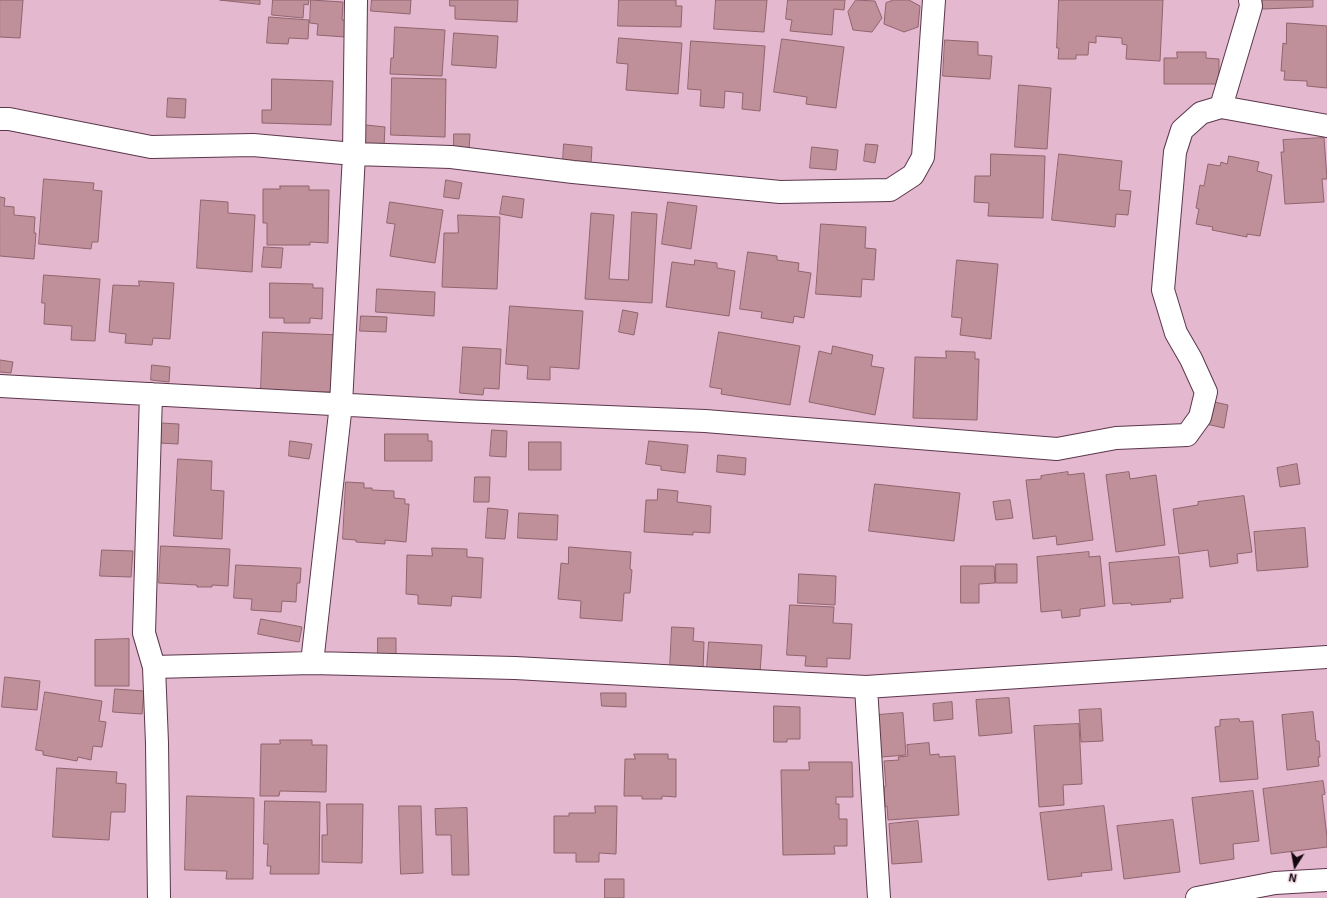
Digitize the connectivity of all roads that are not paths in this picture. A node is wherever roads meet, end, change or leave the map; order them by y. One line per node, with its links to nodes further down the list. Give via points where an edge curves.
1 (356, 0): 7 (street)
2 (934, 0): 7 (street, via 923,157 913,175 890,190 780,192 573,172 451,157)
3 (1250, 0): 4 (street, via 1251,6)
4 (1221, 107): 6 (street); 10 (street, via 1201,113 1182,130 1175,152 1172,179 1163,290 1176,333 1206,392 1200,417 1187,435 1116,438 1057,449 705,421)
5 (0, 119): 7 (street, via 151,147 253,145)
6 (1327, 126)
7 (354, 154): 10 (street)
8 (0, 386): 9 (street)
9 (151, 394): 10 (street); 13 (street, via 144,633)
10 (341, 404): 12 (street)
11 (1327, 657): 14 (street)
12 (312, 663): 13 (street); 14 (street, via 515,668)
13 (154, 667): 16 (street)
14 (866, 687): 17 (street)
15 (1327, 880): 18 (street, via 1275,883)
16 (159, 898)
17 (879, 898)
18 (1197, 898)

